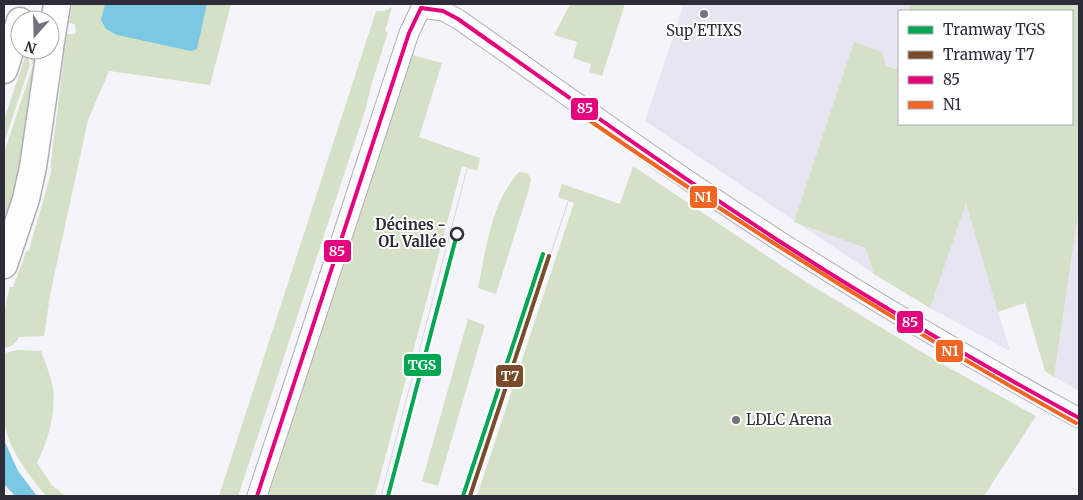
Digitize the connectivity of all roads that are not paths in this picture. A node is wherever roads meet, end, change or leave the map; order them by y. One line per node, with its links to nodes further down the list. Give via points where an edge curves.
1 (420, 6): 6 (street, via 443,11 458,19 630,141 779,241 1002,376); 7 (street)
2 (10, 51): 4 (highway)
3 (49, 60): 5 (highway, via 34,167)
4 (4, 70)
5 (4, 265)
6 (1079, 418)
7 (257, 496)

